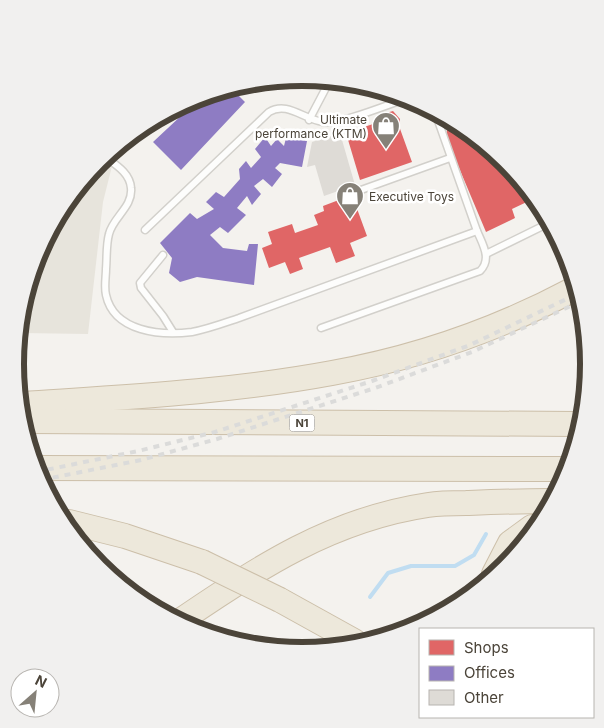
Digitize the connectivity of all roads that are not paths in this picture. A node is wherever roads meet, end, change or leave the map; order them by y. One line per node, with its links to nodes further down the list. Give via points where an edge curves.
1 (327, 87): 3 (lane)
2 (395, 102): 3 (lane, via 334,122)
3 (309, 120): 9 (lane, via 282,107 269,112)
4 (438, 121): 5 (lane)
5 (450, 158): 7 (lane); 10 (lane)
6 (111, 162): 15 (lane, via 126,173 131,197 109,234 107,299 112,310 127,324 143,330)
7 (361, 190)
8 (543, 226): 11 (lane)
9 (145, 230)
10 (477, 231): 11 (lane); 15 (lane, via 211,327)
11 (486, 254): 14 (lane, via 486,262 480,272)
12 (163, 255): 15 (lane, via 142,279 141,288)
13 (571, 291): 16 (highway, via 485,330 419,352 333,373 215,390)
14 (321, 328)
15 (173, 332)
16 (27, 404)
17 (30, 421): 18 (highway, N1)
18 (574, 424)
19 (44, 468): 20 (highway)
20 (559, 469)
21 (544, 501): 25 (highway, via 428,505 365,519 278,558)
22 (74, 523): 26 (highway, bridge, via 125,536 202,562)
23 (522, 534): 24 (highway, via 510,543)
24 (503, 556)
25 (186, 617)
26 (349, 638)

